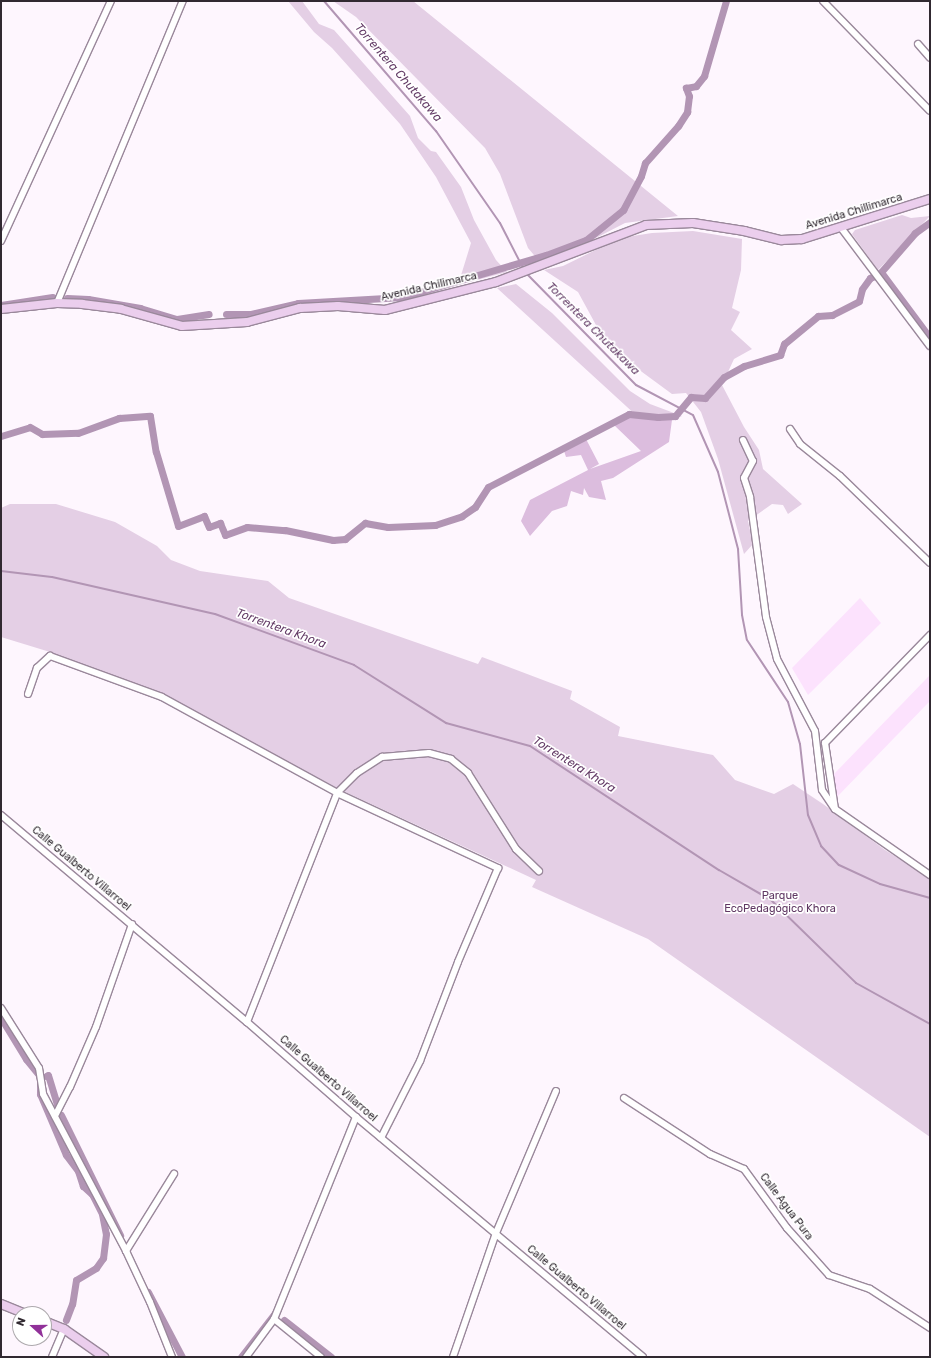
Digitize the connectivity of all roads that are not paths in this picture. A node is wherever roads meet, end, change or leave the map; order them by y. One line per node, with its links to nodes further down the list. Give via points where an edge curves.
1 (111, 1): 9 (street)
2 (182, 1): 11 (street)
3 (823, 1): 6 (street)
4 (918, 44): 5 (street)
5 (930, 58)
6 (929, 106)
7 (930, 199): 8 (street, Avenida Chillimarca)
8 (842, 229): 10 (street, Avenida Chillimarca, via 802,239 781,240 693,223 646,225); 13 (street)
9 (1, 241)
10 (529, 271): 11 (street, Avenida Chilimarca, via 384,310 338,306 300,308 247,322 182,326 121,309)
11 (56, 303): 12 (street, Avenida Chilimarca)
12 (1, 309)
13 (930, 346)
14 (790, 429): 16 (street, via 800,444 840,476)
15 (743, 440): 20 (street, via 753,461 744,478 750,496 766,617 778,659 815,731 822,790)
16 (930, 563)
17 (930, 634): 20 (street, via 825,743)
18 (28, 694): 19 (street, via 37,668 50,656 162,698)
19 (337, 793): 22 (street, via 358,773 382,757 429,753 451,759 468,773 516,849); 26 (street); 31 (street, via 498,868 458,962 420,1062)
20 (835, 809): 23 (street)
21 (1, 815): 24 (street, Calle Gualberto Villarroel)
22 (539, 870)
23 (930, 875)
24 (132, 924): 26 (street, Calle Gualberto Villarroel); 29 (street, via 96,1027)
25 (1, 1008): 29 (street, via 39,1068 43,1094)
26 (247, 1022): 30 (street, Calle Gualberto Villarroel)
27 (556, 1091): 33 (street)
28 (624, 1098): 39 (street, Calle Agua Pura, via 710,1154 744,1169 791,1232 829,1275 870,1289)
29 (55, 1116): 34 (street)
30 (356, 1117): 31 (street, Calle Gualberto Villarroel); 37 (street)
31 (381, 1138): 33 (street, Calle Gualberto Villarroel)
32 (174, 1174): 34 (street)
33 (496, 1233): 46 (street); 47 (street, Calle Gualberto Villarroel)
34 (126, 1251): 43 (street)
35 (1, 1304): 36 (street)
36 (12, 1308)
37 (274, 1319): 44 (street); 45 (street)
38 (52, 1324): 40 (street)
39 (930, 1328)
40 (64, 1329): 41 (street); 42 (street)
41 (52, 1357)
42 (104, 1357)
43 (172, 1357)
44 (246, 1357)
45 (321, 1357)
46 (453, 1357)
47 (643, 1357)

